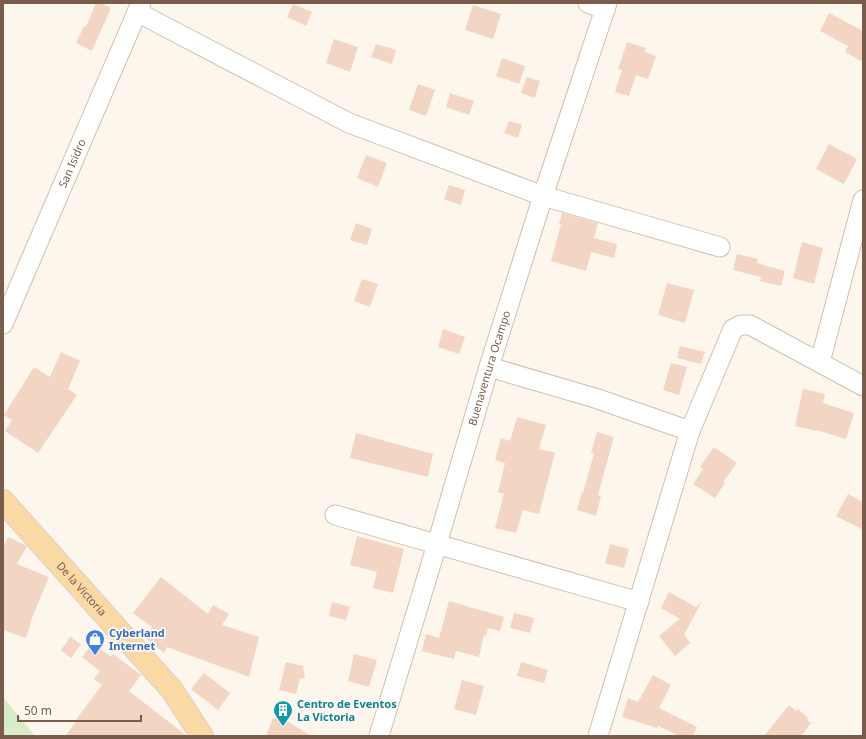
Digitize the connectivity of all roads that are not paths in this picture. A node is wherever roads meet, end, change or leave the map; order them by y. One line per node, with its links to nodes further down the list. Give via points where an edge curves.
1 (600, 5): 3 (street, Buenaventura Ocampo)
2 (139, 7): 3 (street, via 349,123); 6 (street, San Isidro)
3 (543, 196): 5 (street); 8 (street, Buenaventura Ocampo)
4 (863, 200): 7 (street)
5 (720, 247)
6 (3, 324)
7 (820, 362): 9 (street); 10 (street, via 750,325 741,325 733,329)
8 (489, 367): 10 (street, via 595,398); 13 (street, Buenaventura Ocampo)
9 (863, 386)
10 (690, 431): 14 (street)
11 (3, 501): 15 (main road, De la Victoria, via 172,690)
12 (335, 515): 13 (street)
13 (437, 544): 14 (street); 16 (street, Buenaventura Ocampo)
14 (639, 602): 17 (street)
15 (202, 736)
16 (379, 736)
17 (598, 736)

